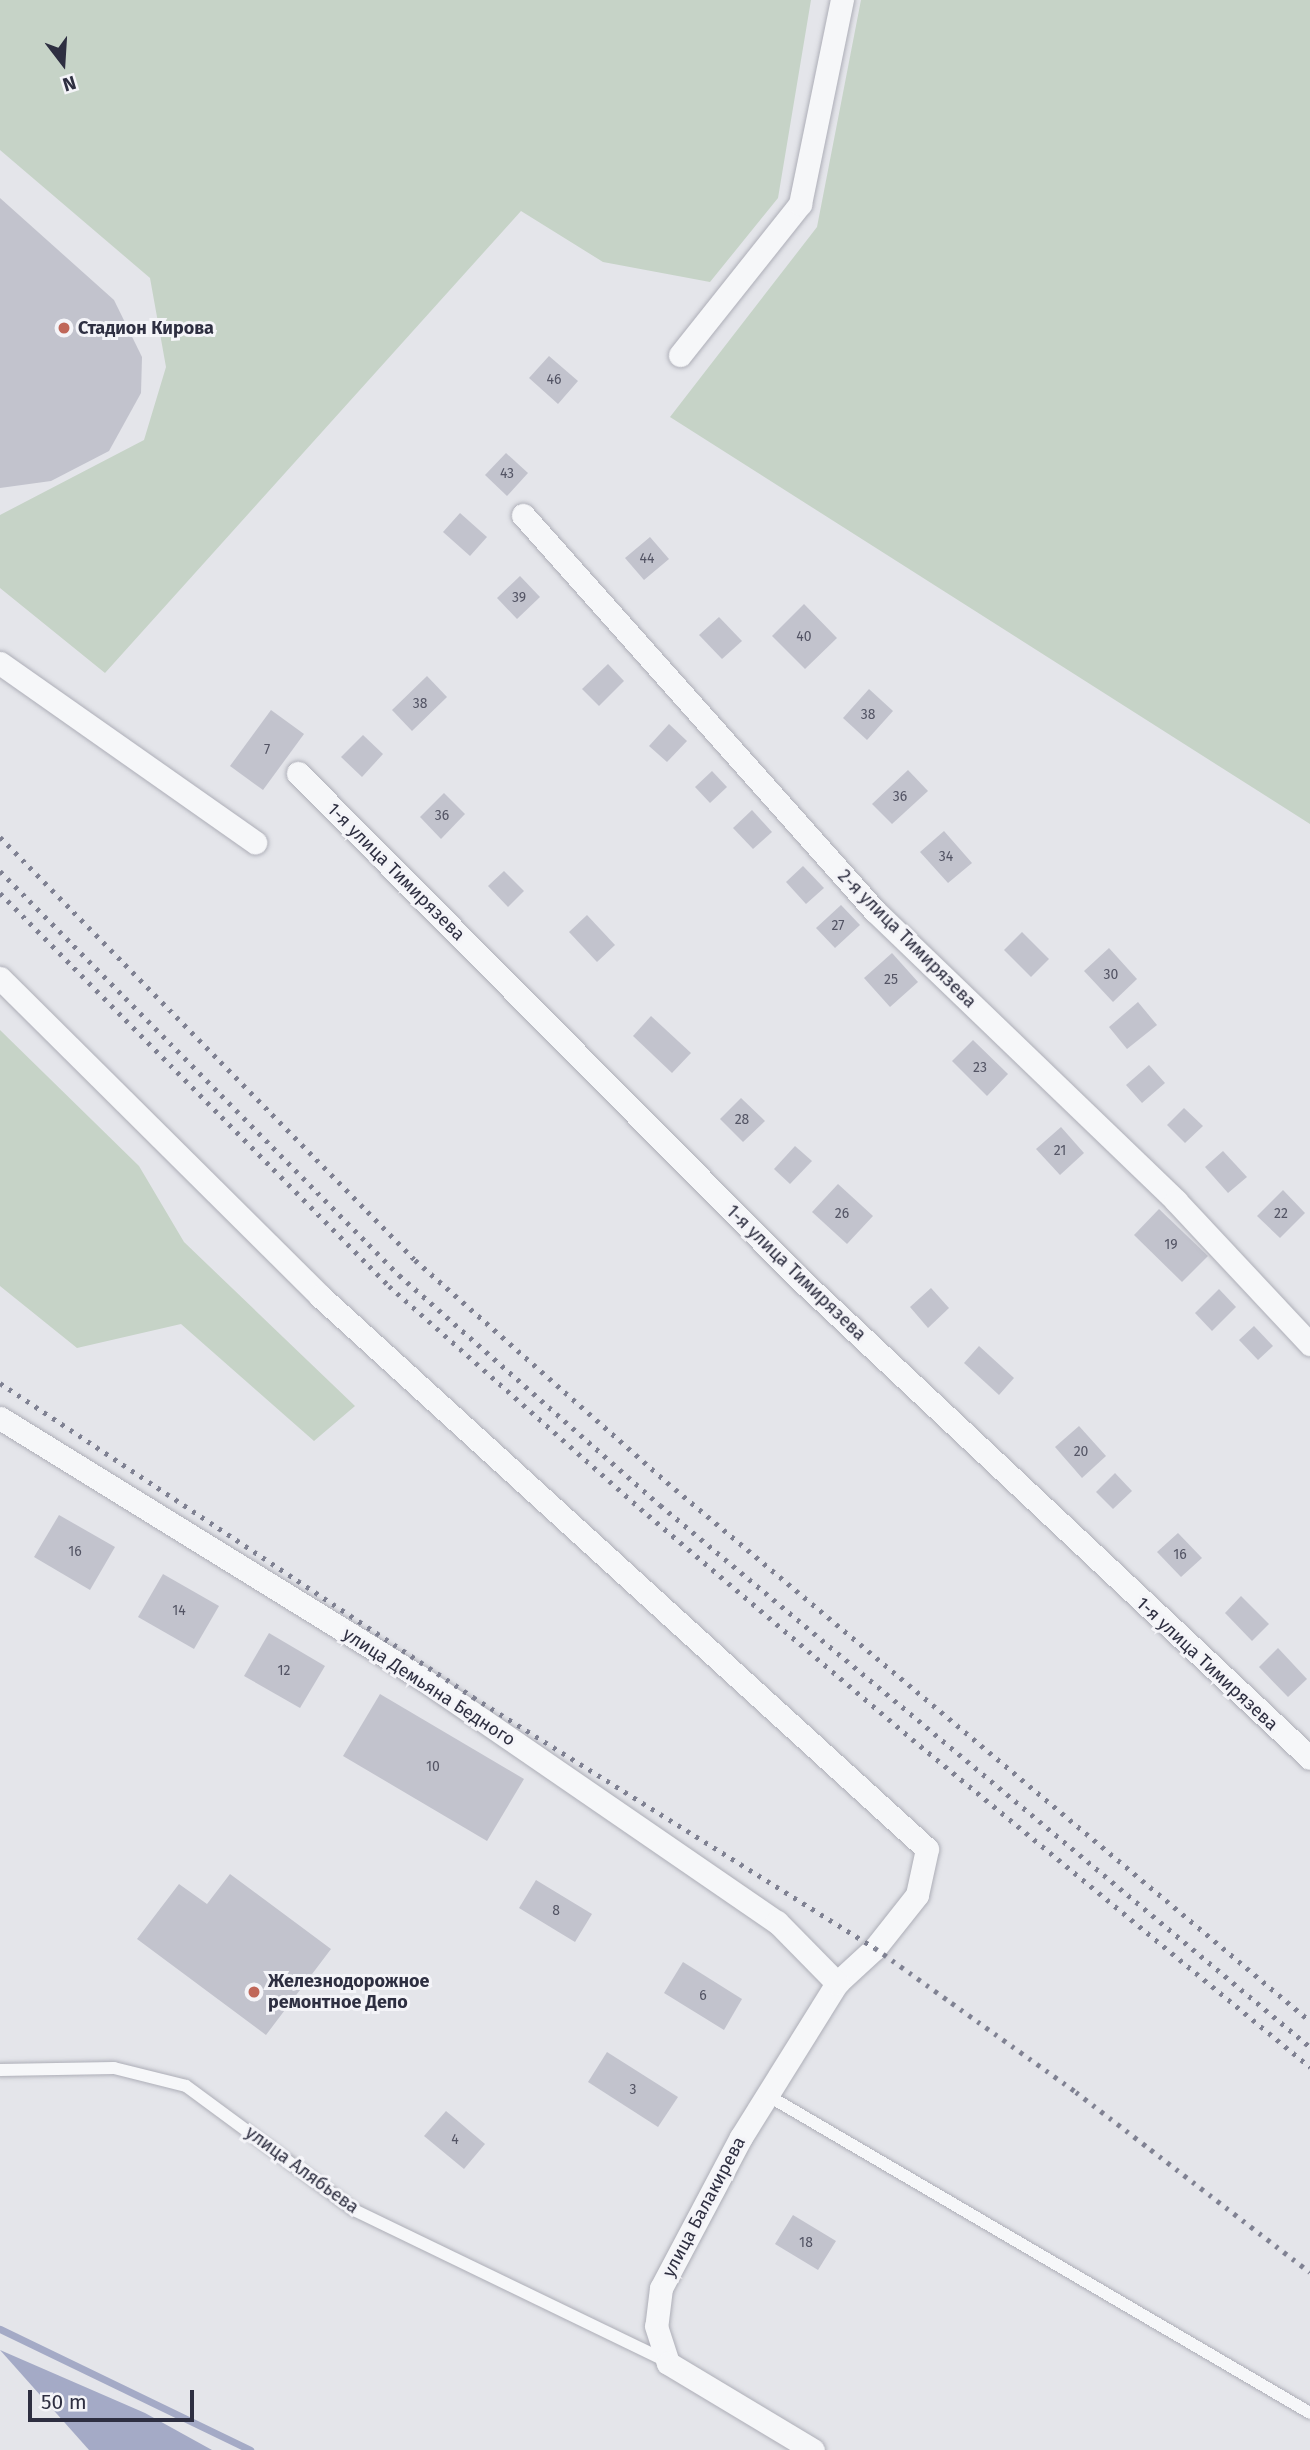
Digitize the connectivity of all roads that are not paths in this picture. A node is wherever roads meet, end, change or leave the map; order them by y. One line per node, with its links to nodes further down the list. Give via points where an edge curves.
1 (842, 0): 2 (street, via 800,204)
2 (680, 355)
3 (523, 515): 8 (street, 2-я улица Тимирязева, via 875,911 1176,1201)
4 (0, 663): 6 (street)
5 (298, 773): 10 (street, 1-я улица Тимирязева, via 803,1282)
6 (255, 842)
7 (0, 978): 11 (street, улица Балакирева, via 320,1296 927,1849 917,1895 875,1948)
8 (1310, 1344)
9 (0, 1418): 11 (street, улица Демьяна Бедного, via 420,1677 778,1922)
10 (1310, 1758)
11 (837, 1983): 13 (street, улица Балакирева)
12 (0, 2070): 14 (lane, улица Алябьева, via 114,2068 186,2086 354,2210)
13 (766, 2095): 14 (street, улица Балакирева, via 661,2288 656,2326); 15 (lane)
14 (668, 2362): 16 (street)
15 (1310, 2413)
16 (813, 2450)

